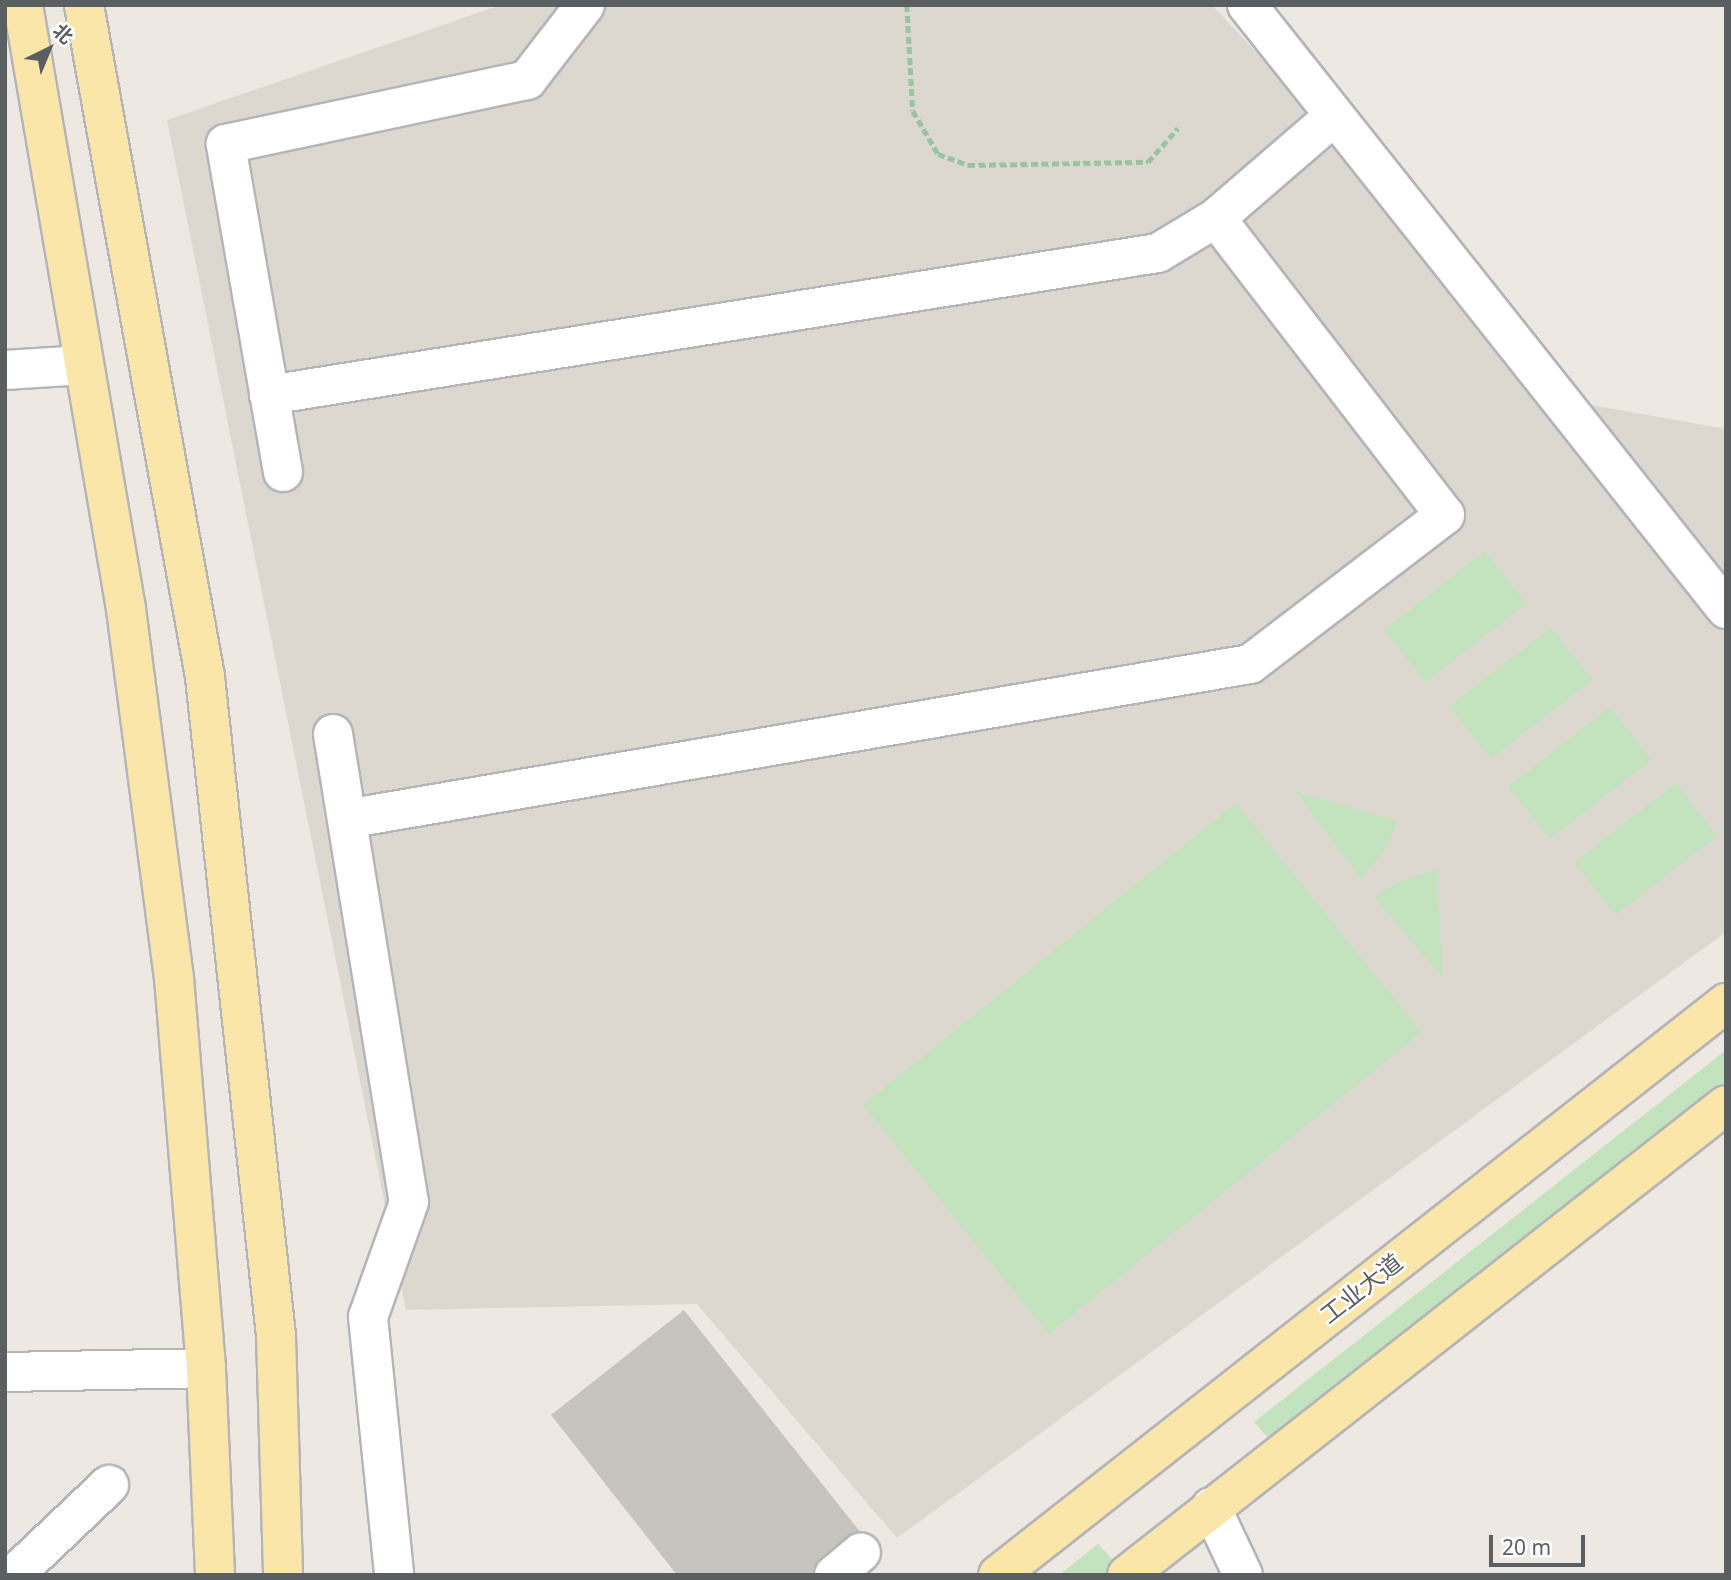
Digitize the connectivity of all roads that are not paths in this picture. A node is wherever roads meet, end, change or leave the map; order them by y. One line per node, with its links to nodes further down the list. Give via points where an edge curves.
1 (23, 5): 7 (main road)
2 (84, 5): 22 (main road, via 205,677 276,1336)
3 (585, 5): 9 (street, via 527,80 226,144)
4 (1247, 5): 5 (street)
5 (1335, 116): 6 (street); 11 (street)
6 (1216, 218): 9 (street, via 1158,253); 13 (street, via 1445,515 1250,664)
7 (84, 365): 8 (street); 16 (main road, via 126,609 174,978)
8 (5, 370)
9 (269, 395): 10 (street)
10 (283, 472)
11 (1726, 609)
12 (333, 734): 23 (street, via 409,1202 368,1317)
13 (352, 818)
14 (1726, 1003): 24 (main road, 工业大道)
15 (1726, 1105): 19 (main road)
16 (206, 1368): 17 (street); 21 (main road)
17 (5, 1372)
18 (109, 1485): 20 (street)
19 (1211, 1507): 25 (main road); 26 (street)
20 (14, 1575)
21 (215, 1575)
22 (283, 1575)
23 (394, 1575)
24 (998, 1575)
25 (1127, 1575)
26 (1242, 1575)

